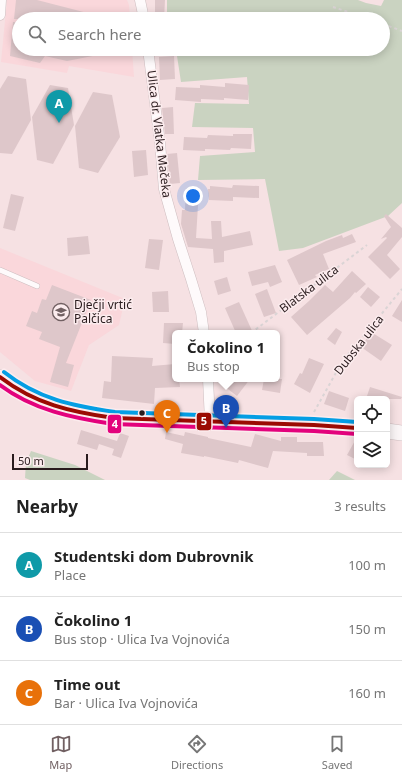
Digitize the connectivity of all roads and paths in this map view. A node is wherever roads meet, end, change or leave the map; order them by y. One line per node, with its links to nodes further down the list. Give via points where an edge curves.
1 (2, 0): 6 (street)
2 (140, 0): 4 (street)
3 (333, 7): 5 (path)
4 (143, 12)
5 (348, 12)
6 (0, 15)
7 (390, 27): 8 (path)
8 (402, 31)
9 (149, 56): 14 (street, Ulica dr. Vlatka Mačeka, via 164,189 201,312)
10 (367, 245): 15 (path, Blatska ulica)
11 (0, 270): 12 (lane)
12 (37, 286)
13 (402, 289): 19 (path, Dubska ulica, via 342,362 314,412)
14 (204, 330)
15 (255, 330)
16 (0, 377): 18 (main road, via 37,399 76,412 114,418)
17 (208, 382): 18 (street)
18 (210, 421): 19 (main road)
19 (314, 425): 20 (main road)
20 (354, 428)
21 (390, 431): 22 (main road)
22 (402, 433)

